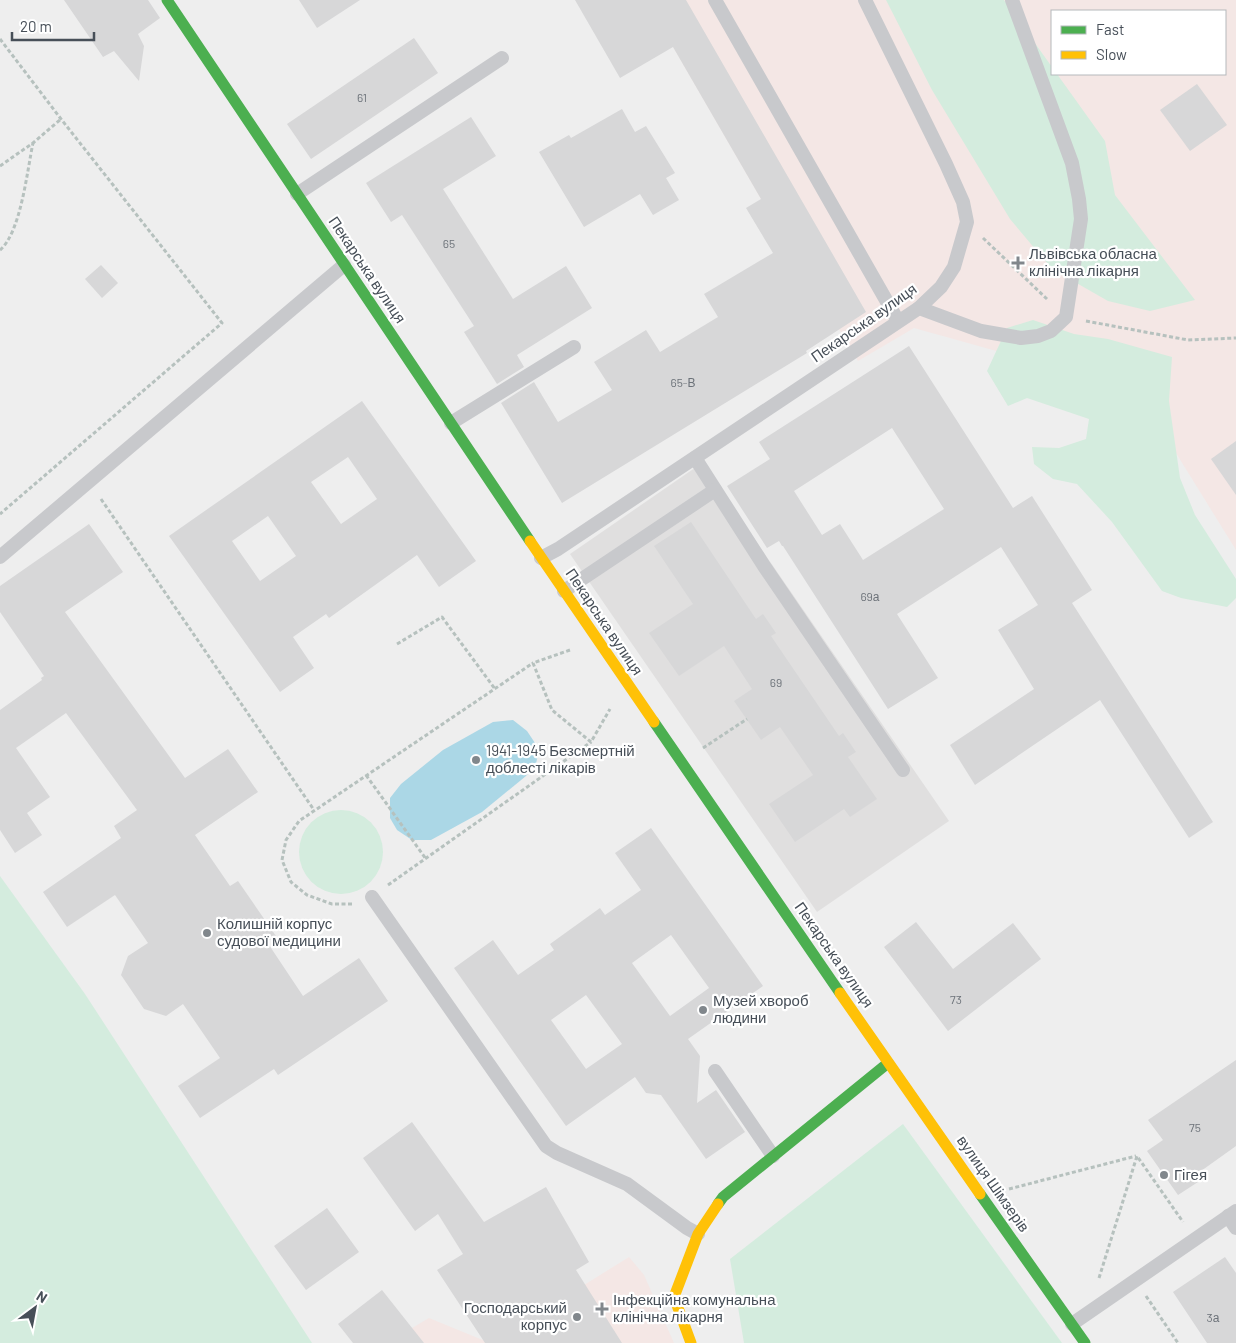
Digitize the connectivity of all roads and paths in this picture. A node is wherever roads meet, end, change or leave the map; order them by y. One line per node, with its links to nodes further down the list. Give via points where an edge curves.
1 (168, 0): 10 (street, Пекарська вулиця)
2 (715, 0): 16 (lane)
3 (865, 0): 11 (lane, Пекарська вулиця, via 946,164 963,202)
4 (1012, 0): 15 (lane, via 1072,163 1079,199 1081,219)
5 (0, 38): 7 (path)
6 (502, 58): 10 (lane)
7 (61, 119): 8 (path); 23 (path, via 222,323)
8 (32, 143): 9 (path); 12 (path, via 18,218)
9 (0, 166)
10 (297, 194): 13 (street, Пекарська вулиця)
11 (967, 222): 14 (lane, Пекарська вулиця, via 954,267 941,287); 15 (path)
12 (0, 250)
13 (344, 265): 19 (street, Пекарська вулиця); 21 (lane)
14 (919, 308): 15 (lane, via 981,331 1021,338 1051,331); 16 (lane, Пекарська вулиця)
15 (1066, 317): 17 (path, via 1188,340)
16 (898, 321): 20 (lane, Пекарська вулиця)
17 (1236, 338)
18 (574, 347): 19 (lane)
19 (450, 423): 25 (street, Пекарська вулиця)
20 (694, 458): 22 (lane); 25 (lane, Пекарська вулиця)
21 (89, 482): 24 (lane); 37 (path)
22 (715, 490): 26 (lane); 35 (lane)
23 (0, 514)
24 (0, 558)
25 (541, 558): 26 (street, Пекарська вулиця)
26 (564, 592): 40 (street, Пекарська вулиця)
27 (397, 644): 30 (path, via 442,618)
28 (571, 650): 29 (path)
29 (533, 663): 30 (path); 33 (path, via 552,710)
30 (495, 689): 36 (path)
31 (612, 706): 33 (path)
32 (747, 719): 34 (path)
33 (591, 742): 38 (path)
34 (699, 751)
35 (904, 770)
36 (366, 776): 37 (path); 38 (path)
37 (314, 810): 39 (path, via 299,821 286,840 282,860 291,882 307,895 332,904 356,904)
38 (426, 859): 39 (path)
39 (372, 896): 46 (lane, via 546,1146 627,1184)
40 (888, 1063): 42 (street); 50 (street, вулиця Шімзерів)
41 (715, 1071): 42 (lane)
42 (773, 1156): 46 (street, via 723,1197)
43 (1137, 1156): 44 (path); 47 (path); 49 (path)
44 (1004, 1190)
45 (1233, 1218): 47 (lane)
46 (698, 1234): 51 (street, via 674,1297)
47 (1195, 1239): 48 (lane)
48 (1135, 1280): 49 (lane); 53 (path)
49 (1089, 1312): 50 (lane)
50 (1072, 1324): 52 (street, вулиця Шімзерів)
51 (691, 1343)
52 (1085, 1343)
53 (1178, 1343)

